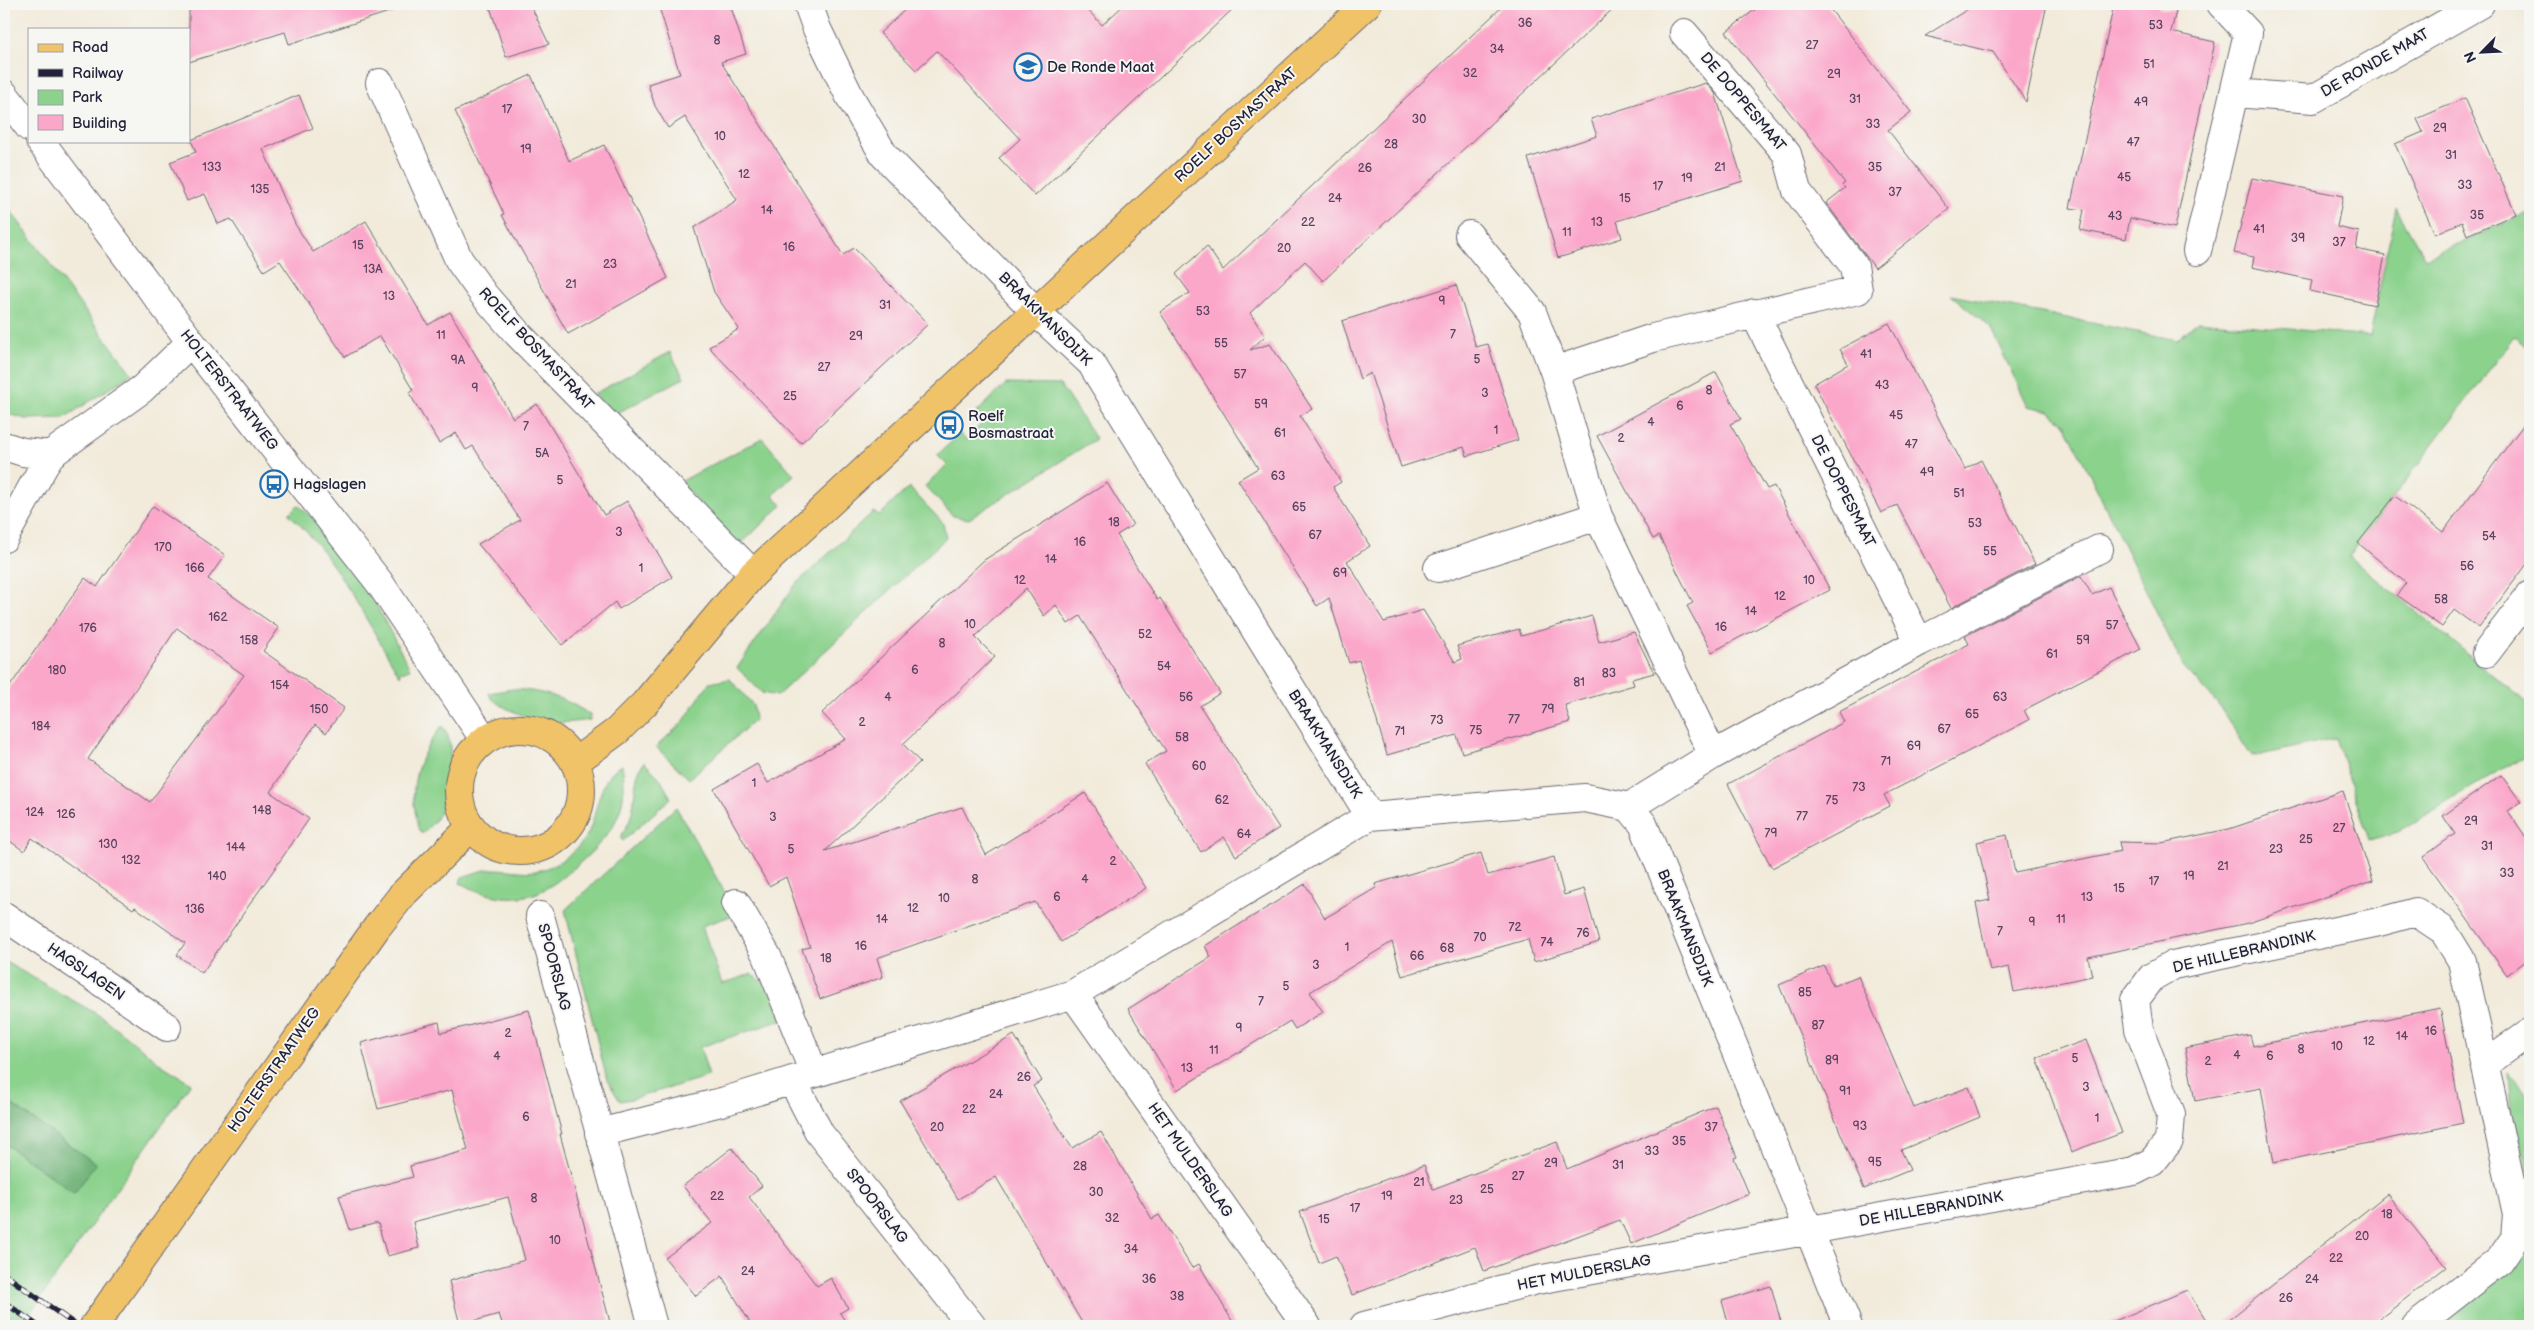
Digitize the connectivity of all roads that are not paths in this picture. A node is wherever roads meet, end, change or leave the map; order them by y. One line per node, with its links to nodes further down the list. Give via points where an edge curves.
1 (808, 4): 13 (street, BRAAKMANSDIJK, via 850,97 884,155)
2 (1367, 4): 13 (main road, ROELF BOSMASTRAAT)
3 (2221, 4): 8 (street, via 2248,33)
4 (2480, 4): 8 (street, DE RONDE MAAT, via 2313,99)
5 (1684, 33): 14 (street, DE DOPPESMAAT, via 1787,154 1797,191 1854,266 1858,290)
6 (380, 82): 23 (street, ROELF BOSMASTRAAT, via 460,260 484,295)
7 (4, 94): 9 (street)
8 (2234, 94): 12 (street)
9 (28, 126)
10 (41, 142): 15 (street, HOLTERSTRAATWEG)
11 (1469, 235): 16 (street, via 1532,312)
12 (2197, 251)
13 (1035, 311): 23 (main road, ROELF BOSMASTRAAT); 31 (street, BRAAKMANSDIJK, via 1091,363)
14 (1754, 313): 16 (street, DE DOPPESMAAT, via 1653,338); 25 (street, DE DOPPESMAAT)
15 (191, 342): 18 (street, via 142,389); 27 (street, HOLTERSTRAATWEG, via 379,582)
16 (1554, 371): 19 (street)
17 (4, 446): 18 (street)
18 (50, 455): 20 (street)
19 (1598, 516): 22 (street); 28 (street)
20 (4, 538)
21 (2099, 549): 25 (street)
22 (1438, 568)
23 (753, 574): 29 (main road, ROELF BOSMASTRAAT, via 645,703 617,731)
24 (2530, 595): 26 (street)
25 (1918, 642): 28 (street)
26 (2486, 653)
27 (484, 739): 29 (main road, via 505,731 523,729 542,733 559,742); 32 (main road, via 465,764 460,781 464,815)
28 (1713, 755): 30 (street)
29 (575, 762): 32 (main road, via 581,796 576,816 564,833 548,845 528,851 508,850 489,843)
30 (1629, 807): 31 (street, via 1585,798); 42 (street, BRAAKMANSDIJK, via 1643,824)
31 (1370, 816): 36 (street)
32 (471, 827): 43 (main road, HOLTERSTRAATWEG, via 376,927)
33 (736, 903): 40 (street, SPOORSLAG, via 768,956)
34 (4, 916): 37 (street, HAGSLAGEN)
35 (540, 916): 41 (street, SPOORSLAG)
36 (1073, 994): 40 (street); 46 (street, HET MULDERSLAG)
37 (167, 1027)
38 (2530, 1032): 39 (street)
39 (2486, 1063): 42 (street, DE HILLEBRANDINK, via 2462,961 2443,930 2416,912 2172,965 2152,977 2136,1000 2139,1029 2171,1114 2169,1141 2152,1162 2134,1172); 49 (street, DE HILLEBRANDINK, via 2517,1214 2515,1238 2500,1260)
40 (803, 1076): 41 (street, via 725,1101); 45 (street, SPOORSLAG, via 820,1134)
41 (599, 1133): 44 (street, SPOORSLAG)
42 (1807, 1231): 47 (street, HET MULDERSLAG, via 1537,1280); 48 (street, BRAAKMANSDIJK)
43 (94, 1326)
44 (653, 1326)
45 (972, 1326)
46 (1306, 1326)
47 (1364, 1326)
48 (1848, 1326)
49 (2416, 1326)

